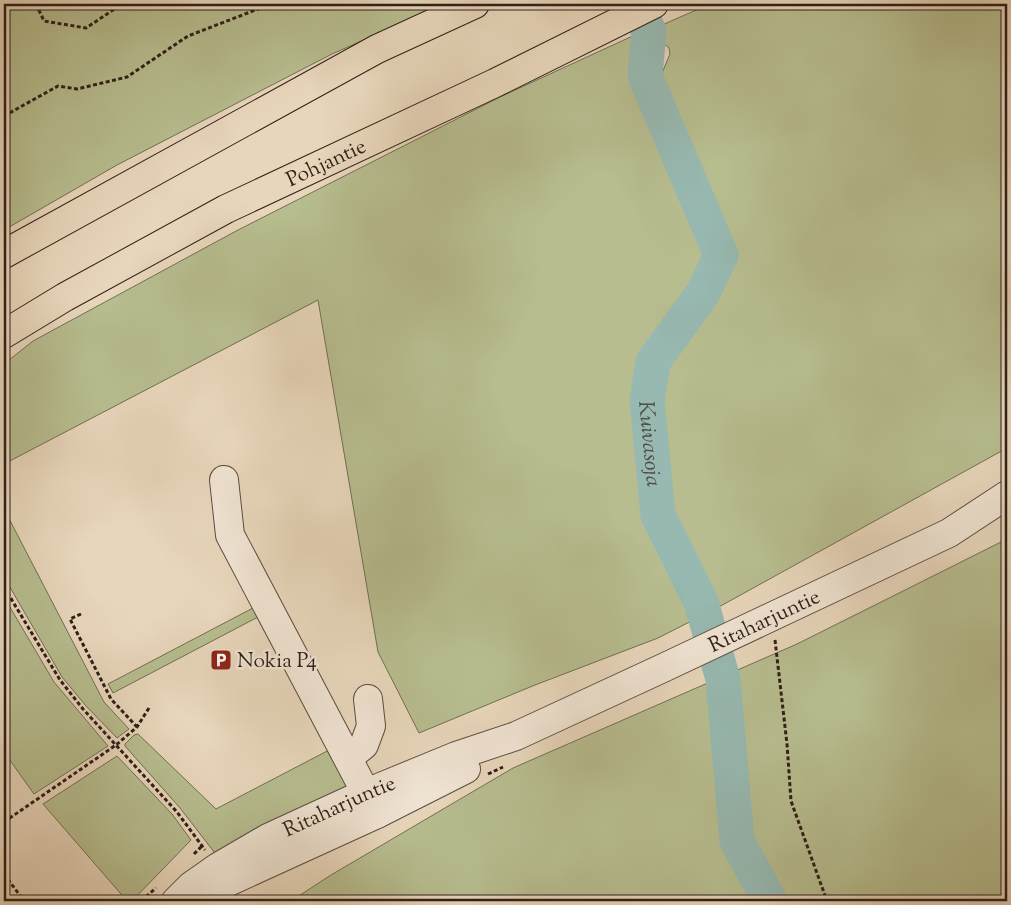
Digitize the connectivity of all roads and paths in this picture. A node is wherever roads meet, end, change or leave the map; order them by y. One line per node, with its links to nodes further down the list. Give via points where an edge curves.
1 (36, 4): 2 (path, via 44,21 86,28)
2 (122, 4)
3 (271, 4): 6 (path, via 188,36 127,77 77,89 58,86)
4 (475, 4): 7 (highway, via 377,49)
5 (654, 4): 8 (highway, Pohjantie, via 495,83 226,209)
6 (4, 116)
7 (4, 254)
8 (4, 334)
9 (224, 480): 18 (street, via 230,535)
10 (1007, 495): 13 (street, Ritaharjuntie, via 949,533)
11 (4, 588): 17 (path, via 60,680)
12 (81, 614): 16 (path, via 70,620 111,699)
13 (771, 628): 19 (street, Ritaharjuntie, via 663,668 516,736 456,756); 26 (path, via 787,744 790,801)
14 (368, 699): 18 (street, via 371,726 364,744)
15 (149, 708): 16 (path)
16 (137, 727): 17 (path)
17 (116, 745): 20 (path); 21 (path, via 177,812)
18 (348, 758): 19 (street)
19 (372, 803): 21 (street, Ritaharjuntie, via 268,838); 25 (street, Ritaharjuntie)
20 (4, 822)
21 (218, 867): 24 (street, Ritaharjuntie, via 190,886)
22 (4, 874): 23 (path)
23 (24, 901)
24 (176, 901)
25 (198, 901)
26 (827, 901)

